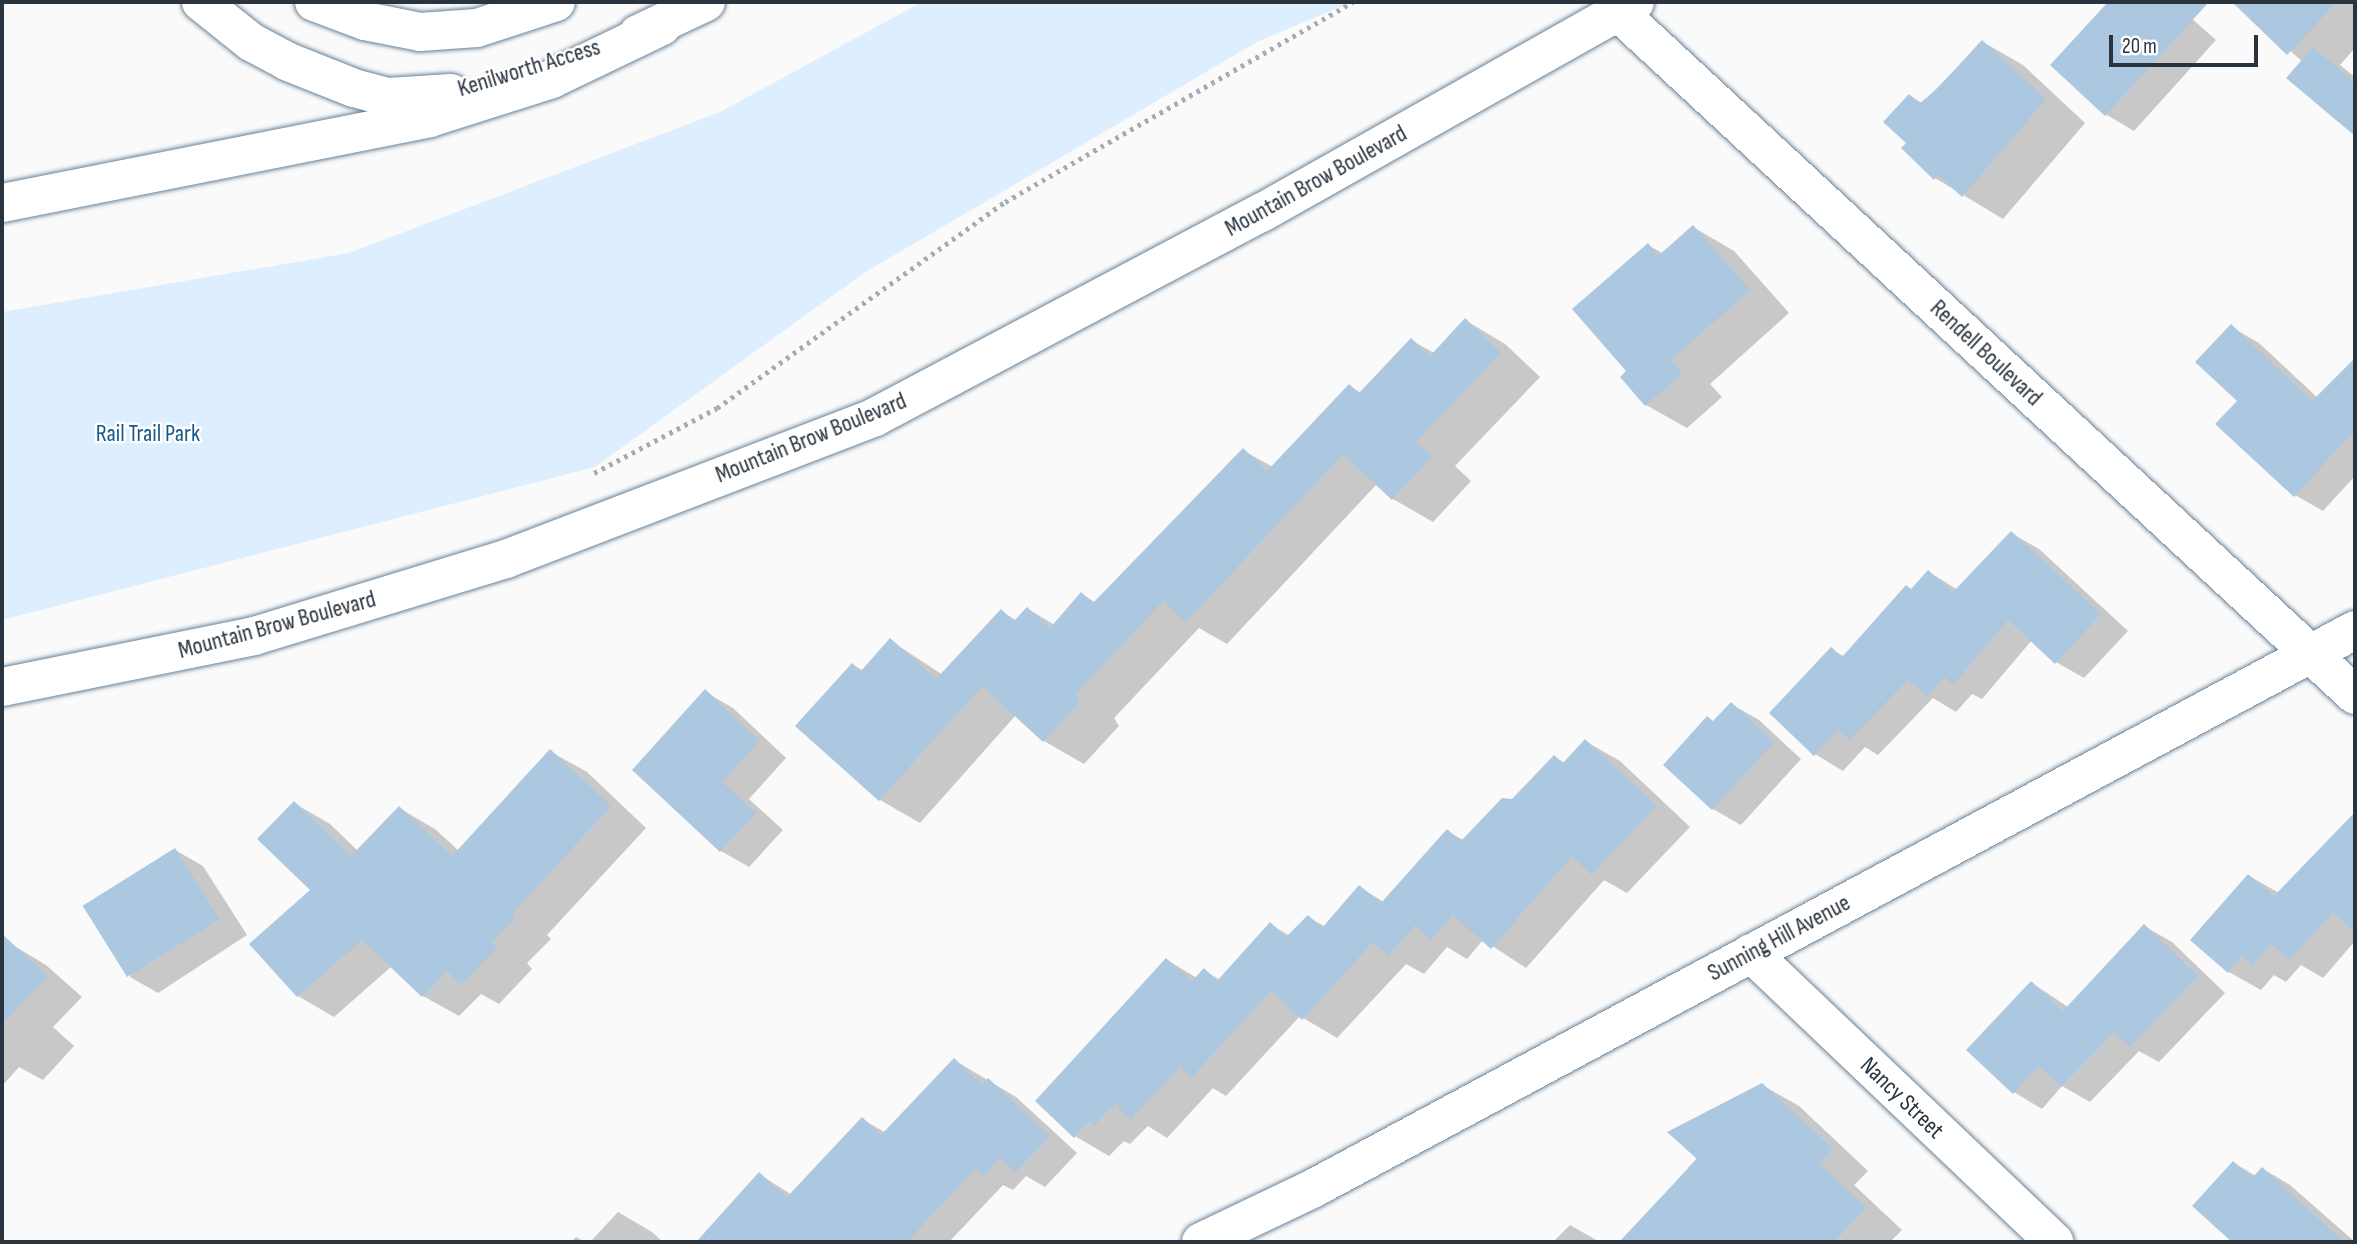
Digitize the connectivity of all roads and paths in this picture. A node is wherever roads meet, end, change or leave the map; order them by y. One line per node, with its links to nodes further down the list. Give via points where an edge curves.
1 (201, 2): 7 (main road, Kenilworth Access, via 251,41 286,61 388,97 469,91)
2 (313, 2): 3 (main road, via 420,32 477,28)
3 (556, 2)
4 (706, 2): 7 (main road, Kenilworth Access)
5 (1353, 2): 9 (path, via 1005,202 717,408)
6 (1626, 6): 11 (main road, Rendell Boulevard); 12 (main road, Mountain Brow Boulevard, via 1261,213 875,417 506,559 254,636)
7 (662, 26): 8 (main road, via 552,79 429,118)
8 (2, 203)
9 (583, 479)
10 (2355, 629): 11 (main road, Sunning Hill Avenue)
11 (2309, 653): 13 (main road, Rendell Boulevard); 14 (main road, Sunning Hill Avenue)
12 (2, 687)
13 (2355, 695)
14 (1751, 953): 15 (main road, Sunning Hill Avenue, via 1314,1188); 16 (main road, Nancy Street)
15 (1201, 1242)
16 (2054, 1242)

